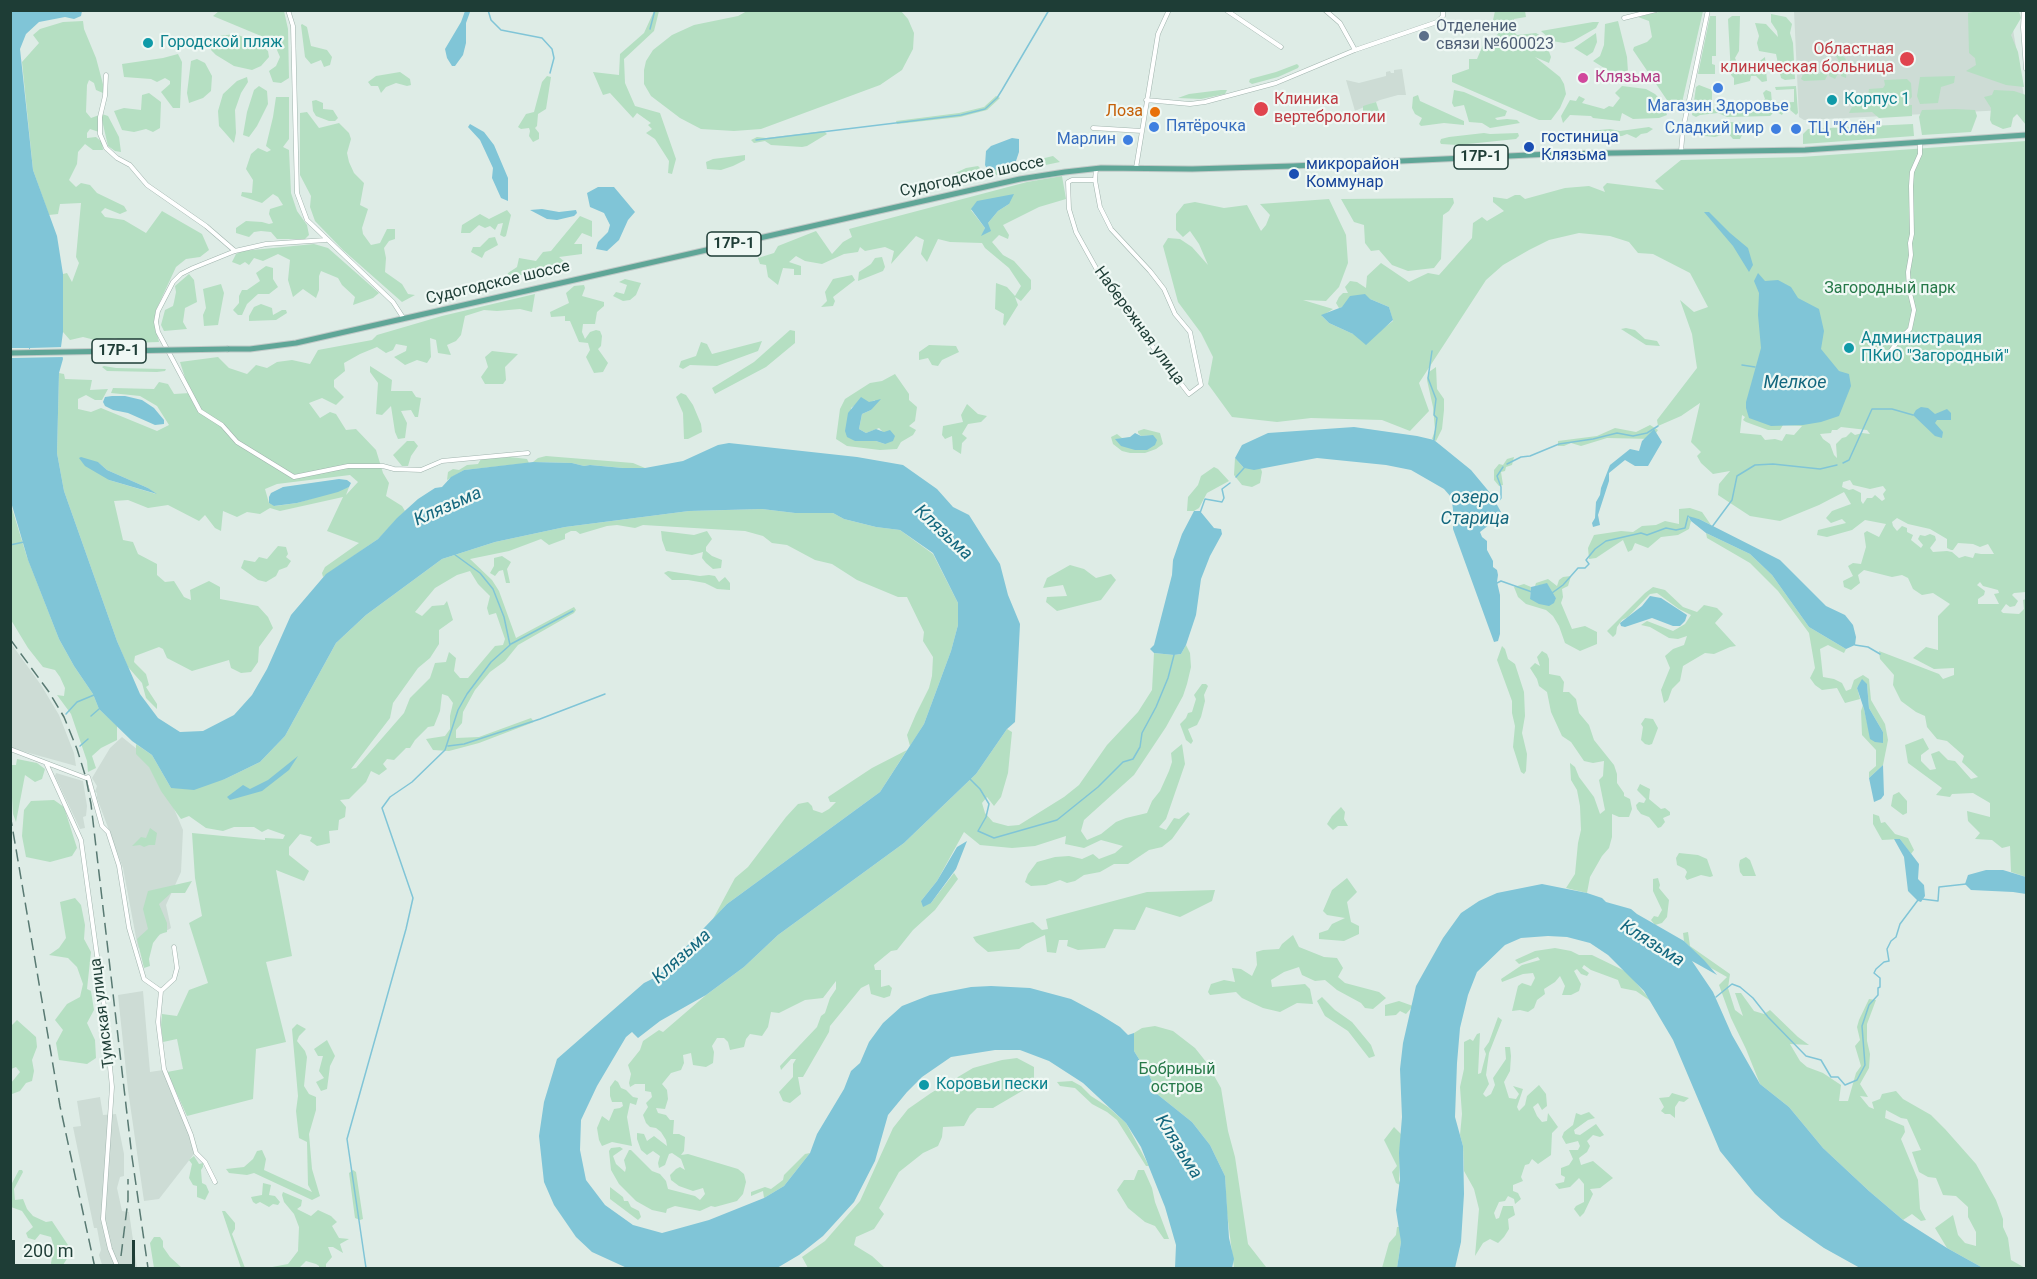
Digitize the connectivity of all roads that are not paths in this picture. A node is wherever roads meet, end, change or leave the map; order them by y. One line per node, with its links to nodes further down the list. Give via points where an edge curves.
1 (288, 10): 23 (street, via 293,26 297,193 307,220)
2 (1170, 10): 14 (street, via 1158,34)
3 (1227, 10): 10 (street)
4 (1325, 10): 11 (street, via 1340,23)
5 (1443, 10): 11 (street, via 1437,22)
6 (1656, 10): 9 (street)
7 (1708, 10): 19 (street)
8 (2024, 10): 12 (street)
9 (1623, 18)
10 (1281, 47)
11 (1355, 50): 14 (street, via 1276,83 1205,102)
12 (2026, 69)
13 (106, 75): 24 (street, via 100,134 106,148 130,165 147,185)
14 (1146, 100): 16 (street)
15 (1093, 128): 16 (street)
16 (1142, 131): 20 (street)
17 (2026, 135): 18 (main road, Судогодское шоссе / 17Р-1)
18 (1920, 143): 19 (main road, Судогодское шоссе / 17Р-1, via 1778,151); 27 (street, via 1911,186 1908,272 1914,310 1910,328)
19 (1681, 151): 20 (main road, Судогодское шоссе / 17Р-1, via 1192,170)
20 (1136, 168): 21 (main road, Судогодское шоссе / 17Р-1)
21 (1096, 169): 22 (street, Набережная улица); 25 (main road, Судогодское шоссе / 17Р-1, via 1020,179)
22 (1095, 180): 22 (street, Набережная улица, via 1100,207 1111,229 1164,289 1175,314 1190,332 1201,385 1189,394 1106,286 1076,232 1069,209 1068,182)
23 (326, 240): 24 (street); 25 (street, via 393,302)
24 (234, 250): 28 (street, via 172,282 156,322 200,411 222,425 237,442 294,477 348,466 423,470 442,461)
25 (404, 319): 26 (main road, Судогодское шоссе / 17Р-1, bridge, via 275,347)
26 (10, 353)
27 (1885, 359)
28 (528, 453)
29 (10, 749): 30 (street)
30 (46, 763): 32 (street, via 88,777 119,866 129,928 144,979); 34 (street, Тумская улица, via 81,840 112,1086 104,1219)
31 (174, 947): 32 (street, via 174,979)
32 (161, 991): 33 (street, via 158,1022 164,1069 196,1153)
33 (215, 1182)
34 (118, 1269)

